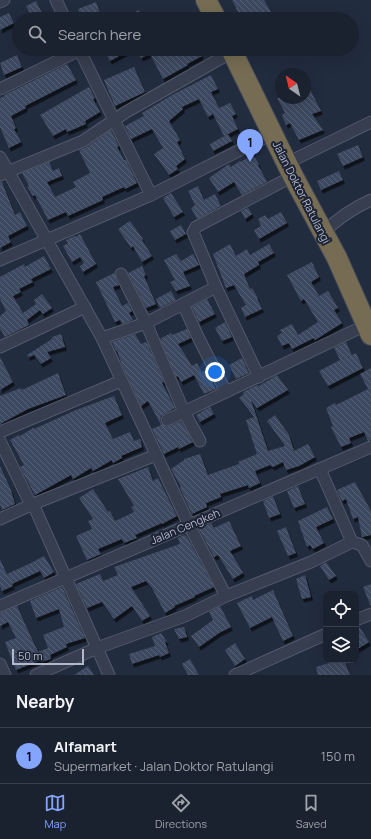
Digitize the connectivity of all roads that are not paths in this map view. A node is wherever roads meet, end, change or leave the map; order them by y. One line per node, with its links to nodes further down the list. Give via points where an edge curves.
1 (4, 0): 4 (street)
2 (56, 0): 5 (street)
3 (206, 0): 6 (highway)
4 (0, 2)
5 (62, 12)
6 (212, 12)
7 (68, 56): 11 (street)
8 (83, 56): 12 (street)
9 (222, 56): 12 (street)
10 (235, 56): 14 (highway, Jalan Doktor Ratulangi)
11 (0, 89)
12 (114, 121): 17 (street, via 83,141); 18 (street)
13 (371, 122): 16 (street)
14 (272, 134): 16 (highway, Jalan Doktor Ratulangi); 18 (street)
15 (0, 157): 17 (street)
16 (290, 169): 20 (highway, Jalan Doktor Ratulangi); 24 (street, via 194,229)
17 (4, 173): 21 (street)
18 (151, 195): 21 (street)
19 (371, 200): 20 (street, via 347,212)
20 (323, 233): 28 (highway, Jalan Doktor Ratulangi)
21 (46, 241): 22 (street); 26 (street)
22 (0, 260)
23 (121, 274): 27 (street)
24 (216, 287): 25 (street); 31 (street)
25 (183, 304): 27 (street); 33 (street)
26 (85, 307): 29 (street); 30 (street)
27 (146, 323): 29 (street); 34 (street)
28 (369, 330): 31 (street)
29 (102, 338): 32 (street)
30 (0, 347)
31 (260, 377): 33 (street)
32 (121, 381): 36 (street); 40 (street)
33 (226, 392): 34 (street)
34 (184, 412): 35 (street); 38 (street)
35 (167, 420)
36 (0, 432)
37 (0, 441): 42 (street)
38 (200, 441)
39 (371, 447): 41 (street, Jalan Cengkeh)
40 (156, 454): 42 (street); 44 (street)
41 (320, 469): 44 (street, Jalan Cengkeh); 45 (street)
42 (32, 504): 43 (street); 47 (street)
43 (0, 519)
44 (189, 525): 47 (street, Jalan Cengkeh); 48 (street)
45 (352, 542): 46 (street, via 362,545); 48 (street, via 311,562)
46 (371, 561)
47 (66, 578): 49 (street, Jalan Cengkeh); 53 (street)
48 (226, 596): 53 (street, via 185,616)
49 (0, 606)
50 (371, 614): 51 (street)
51 (359, 619)
52 (323, 635): 58 (street)
53 (97, 648): 56 (street); 57 (street)
54 (0, 664): 55 (street)
55 (5, 675)
56 (36, 675)
57 (109, 675)
58 (235, 675)

